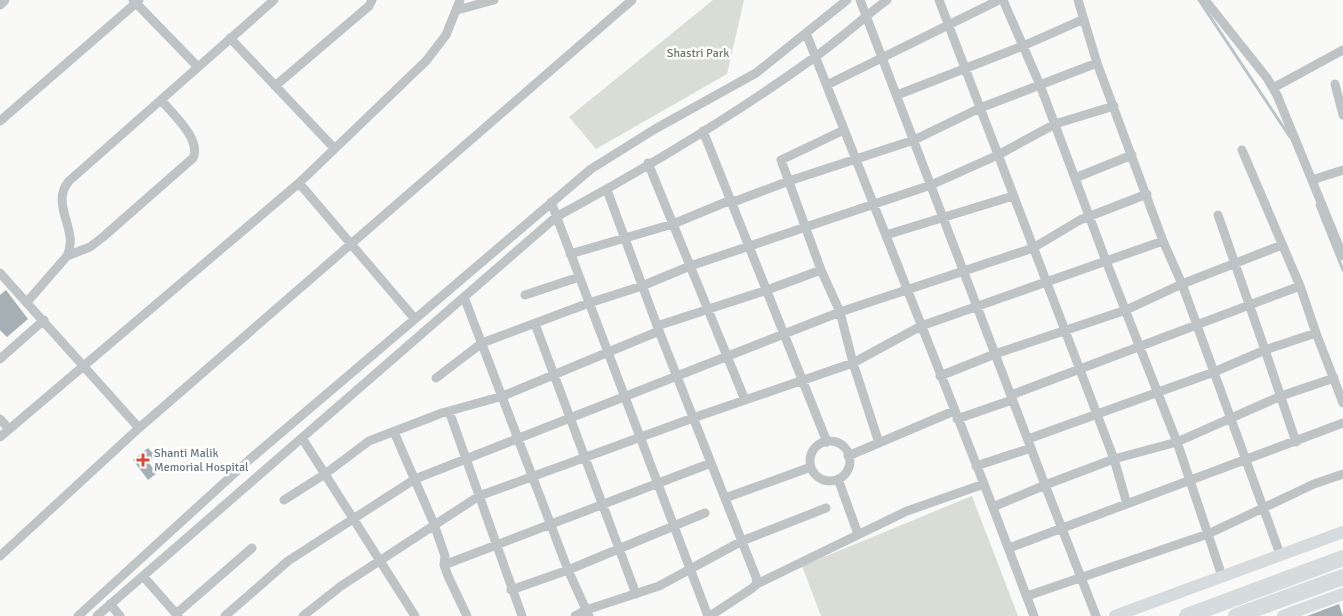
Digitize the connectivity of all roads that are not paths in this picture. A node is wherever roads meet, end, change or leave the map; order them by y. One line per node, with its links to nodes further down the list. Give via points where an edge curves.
1 (6, 0): 16 (street)
2 (274, 0): 22 (street)
3 (372, 0): 33 (street)
4 (460, 0): 17 (street)
5 (494, 0): 17 (street)
6 (632, 0): 72 (street)
7 (847, 0): 21 (street)
8 (860, 0): 18 (street)
9 (887, 0): 18 (street)
10 (939, 0): 20 (street)
11 (999, 0): 20 (street)
12 (1003, 0): 23 (street)
13 (1078, 0): 19 (street)
14 (1205, 0): 34 (street)
15 (136, 1): 28 (street); 40 (street)
16 (0, 5)
17 (457, 10): 45 (street, via 446,35 426,62)
18 (866, 16): 25 (street); 26 (street)
19 (1084, 19): 23 (street); 27 (street)
20 (948, 24): 26 (street); 29 (street)
21 (806, 33): 25 (street); 61 (street, via 756,73 591,168)
22 (230, 38): 28 (street); 33 (street)
23 (1023, 46): 29 (street); 32 (street)
24 (1343, 50): 34 (street)
25 (816, 56): 31 (street); 43 (street)
26 (882, 57): 31 (street); 35 (street)
27 (1097, 63): 32 (street); 37 (street)
28 (198, 67): 36 (street)
29 (964, 67): 35 (street); 38 (street)
30 (1335, 84): 39 (street)
31 (826, 85): 42 (street)
32 (1040, 85): 38 (street); 41 (street)
33 (275, 86): 45 (street)
34 (1273, 88): 53 (street)
35 (897, 95): 44 (street)
36 (161, 100): 77 (street, via 62,190 61,200 70,237); 77 (street, via 193,140 196,149 193,158 103,237)
37 (1114, 106): 41 (street); 48 (street)
38 (980, 108): 44 (street); 47 (street)
39 (1343, 115)
40 (0, 121)
41 (1055, 124): 47 (street); 52 (street)
42 (844, 130): 49 (street); 54 (street, via 781,160)
43 (703, 131): 50 (street); 60 (street)
44 (914, 140): 49 (street); 56 (street)
45 (334, 148): 55 (street)
46 (1242, 150): 73 (street)
47 (998, 155): 56 (street); 59 (street)
48 (1132, 155): 52 (street); 58 (street)
49 (856, 161): 54 (street); 62 (street)
50 (648, 163): 57 (street); 67 (street)
51 (1343, 170): 53 (street)
52 (1075, 178): 64 (street)
53 (1312, 180): 78 (street)
54 (789, 181): 60 (street, via 736,202); 68 (street)
55 (299, 183): 72 (street); 118 (street)
56 (931, 185): 62 (street); 66 (street)
57 (607, 190): 65 (street); 70 (street)
58 (1147, 194): 64 (street); 71 (street)
59 (1013, 196): 66 (street); 75 (street)
60 (731, 200): 67 (street); 74 (street)
61 (551, 202): 65 (street); 101 (street)
62 (873, 204): 68 (street); 69 (street)
63 (1218, 215): 80 (street)
64 (1090, 216): 75 (street); 79 (street)
65 (556, 217): 76 (street); 93 (street)
66 (944, 218): 69 (street); 84 (street)
67 (673, 224): 70 (street); 81 (street)
68 (807, 226): 74 (street); 82 (street)
69 (886, 235): 91 (street)
70 (624, 239): 76 (street); 88 (street)
71 (1163, 241): 79 (street); 87 (street)
72 (351, 244): 101 (street); 142 (street)
73 (1282, 245): 80 (street); 89 (street)
74 (750, 248): 81 (street); 90 (street)
75 (1033, 248): 84 (street); 86 (street)
76 (570, 254): 85 (street)
77 (68, 256): 94 (street)
78 (1343, 256)
79 (1106, 261): 86 (street); 99 (street)
80 (1236, 263): 87 (street); 96 (street)
81 (690, 266): 88 (street); 98 (street)
82 (821, 270): 90 (street); 100 (street)
83 (0, 272): 94 (street)
84 (964, 272): 91 (street); 97 (street)
85 (579, 276): 92 (street); 95 (street)
86 (1048, 281): 97 (street); 107 (street)
87 (1182, 284): 99 (street); 104 (street)
88 (642, 286): 95 (street); 106 (street)
89 (1300, 286): 96 (street); 108 (street)
90 (766, 289): 98 (street); 109 (street)
91 (907, 289): 100 (street); 105 (street)
92 (525, 294)
93 (464, 298): 110 (street); 147 (street)
94 (27, 302): 102 (street)
95 (589, 303): 103 (street); 113 (street)
96 (1250, 305): 104 (street); 112 (street)
97 (976, 307): 105 (street); 114 (street)
98 (708, 308): 106 (street); 115 (street)
99 (1126, 310): 107 (street); 111 (street)
100 (840, 312): 109 (street); 117 (street)
101 (415, 319): 212 (street, via 249,460)
102 (44, 320): 116 (street); 118 (street)
103 (535, 324): 110 (street); 121 (street)
104 (1197, 325): 111 (street); 120 (street)
105 (921, 326): 117 (street); 123 (street)
106 (658, 329): 113 (street); 122 (street)
107 (1065, 330): 114 (street); 119 (street)
108 (1316, 333): 112 (street); 125 (street)
109 (784, 335): 115 (street); 126 (street)
110 (482, 342): 124 (street); 128 (street)
111 (1141, 347): 119 (street); 127 (street)
112 (1265, 350): 120 (street); 129 (street)
113 (607, 352): 121 (street); 131 (street)
114 (995, 354): 123 (street); 130 (street)
115 (728, 358): 122 (street); 132 (street)
116 (0, 359)
117 (853, 363): 126 (street); 152 (street)
118 (86, 366): 142 (street); 143 (street)
119 (1080, 369): 130 (street); 136 (street)
120 (1214, 372): 127 (street); 139 (street)
121 (554, 373): 128 (street); 137 (street)
122 (676, 376): 131 (street); 138 (street)
123 (940, 376): 135 (street)
124 (436, 378)
125 (1334, 378): 129 (street); 133 (street)
126 (802, 380): 132 (street); 149 (street)
127 (1158, 393): 136 (street); 150 (street)
128 (503, 396): 134 (street); 148 (street)
129 (1281, 396): 139 (street); 151 (street)
130 (1012, 397): 135 (street); 153 (street)
131 (625, 398): 137 (street); 146 (street)
132 (746, 400): 138 (street)
133 (1343, 402)
134 (449, 411): 144 (street); 156 (street)
135 (956, 415): 152 (street); 160 (street)
136 (1097, 415): 153 (street); 157 (street)
137 (571, 417): 148 (street); 155 (street)
138 (693, 418): 146 (street); 159 (street)
139 (1231, 418): 150 (street); 158 (street)
140 (0, 419): 143 (street)
141 (1343, 423): 151 (street)
142 (139, 428): 194 (street)
143 (9, 429): 145 (street)
144 (394, 432): 162 (street, via 369,441); 165 (street)
145 (0, 437)
146 (640, 437): 155 (street); 168 (street)
147 (302, 438): 162 (street); 200 (street)
148 (518, 438): 156 (street); 164 (street)
149 (827, 442): 154 (street, via 842,446); 161 (street, via 813,450)
150 (1178, 442): 157 (street); 167 (street)
151 (1296, 442): 158 (street)
152 (879, 443): 154 (street)
153 (1030, 444): 160 (street); 170 (street)
154 (848, 456): 166 (street, via 846,472)
155 (586, 457): 164 (street); 174 (street)
156 (466, 458): 165 (street); 171 (street)
157 (1114, 459): 170 (street); 175 (street)
158 (1246, 461): 167 (street); 177 (street)
159 (711, 463): 168 (street); 172 (street)
160 (976, 466): 169 (street)
161 (811, 467): 166 (street, via 821,479); 172 (street)
162 (325, 474): 173 (street); 180 (street)
163 (1343, 474): 177 (street)
164 (533, 476): 171 (street); 182 (street)
165 (415, 479): 180 (street); 181 (street)
166 (838, 479): 186 (street)
167 (1190, 482): 175 (street); 187 (street)
168 (658, 484): 174 (street); 183 (street)
169 (984, 484): 176 (street); 186 (street, via 907,511)
170 (1045, 485): 176 (street); 184 (street)
171 (479, 496): 181 (street); 189 (street)
172 (725, 498): 188 (street)
173 (284, 500)
174 (603, 503): 182 (street); 191 (street)
175 (1127, 504): 184 (street)
176 (993, 507): 192 (street)
177 (1263, 507): 187 (street); 193 (street)
178 (826, 508): 188 (street)
179 (705, 513): 183 (street)
180 (353, 519): 196 (street); 215 (street, via 288,560)
181 (434, 524): 196 (street); 197 (street, via 445,556)
182 (551, 525): 189 (street); 198 (street)
183 (673, 525): 191 (street); 199 (street)
184 (1061, 528): 192 (street); 202 (street)
185 (1343, 532): 193 (street)
186 (858, 534): 204 (street)
187 (1208, 534): 201 (street); 202 (street)
188 (742, 542): 199 (street); 204 (street)
189 (496, 546): 197 (street); 205 (street)
190 (252, 548): 211 (street)
191 (620, 548): 198 (street); 206 (street)
192 (1009, 548): 208 (street)
193 (1280, 554): 201 (street)
194 (0, 556)
195 (1343, 558): 225 (highway)
196 (380, 561): 216 (street); 217 (street)
197 (444, 565): 218 (street)
198 (568, 570): 205 (street); 210 (street)
199 (690, 570): 206 (street); 221 (street)
200 (143, 576): 209 (street); 211 (street)
201 (1222, 576): 224 (street)
202 (1081, 577): 208 (street); 223 (street)
203 (1343, 577): 226 (highway)
204 (757, 584): 221 (street)
205 (511, 590): 219 (street)
206 (636, 594): 210 (street)
207 (1343, 594): 227 (street)
208 (1027, 596): 222 (street)
209 (110, 604): 213 (street); 214 (street)
210 (588, 613): 220 (street)
211 (177, 615)
212 (78, 616)
213 (97, 616)
214 (120, 616)
215 (225, 616)
216 (303, 616)
217 (415, 616)
218 (467, 616)
219 (522, 616)
220 (575, 616)
221 (709, 616)
222 (1034, 616)
223 (1096, 616)
224 (1115, 616)
225 (1187, 616)
226 (1236, 616)
227 (1283, 616)

